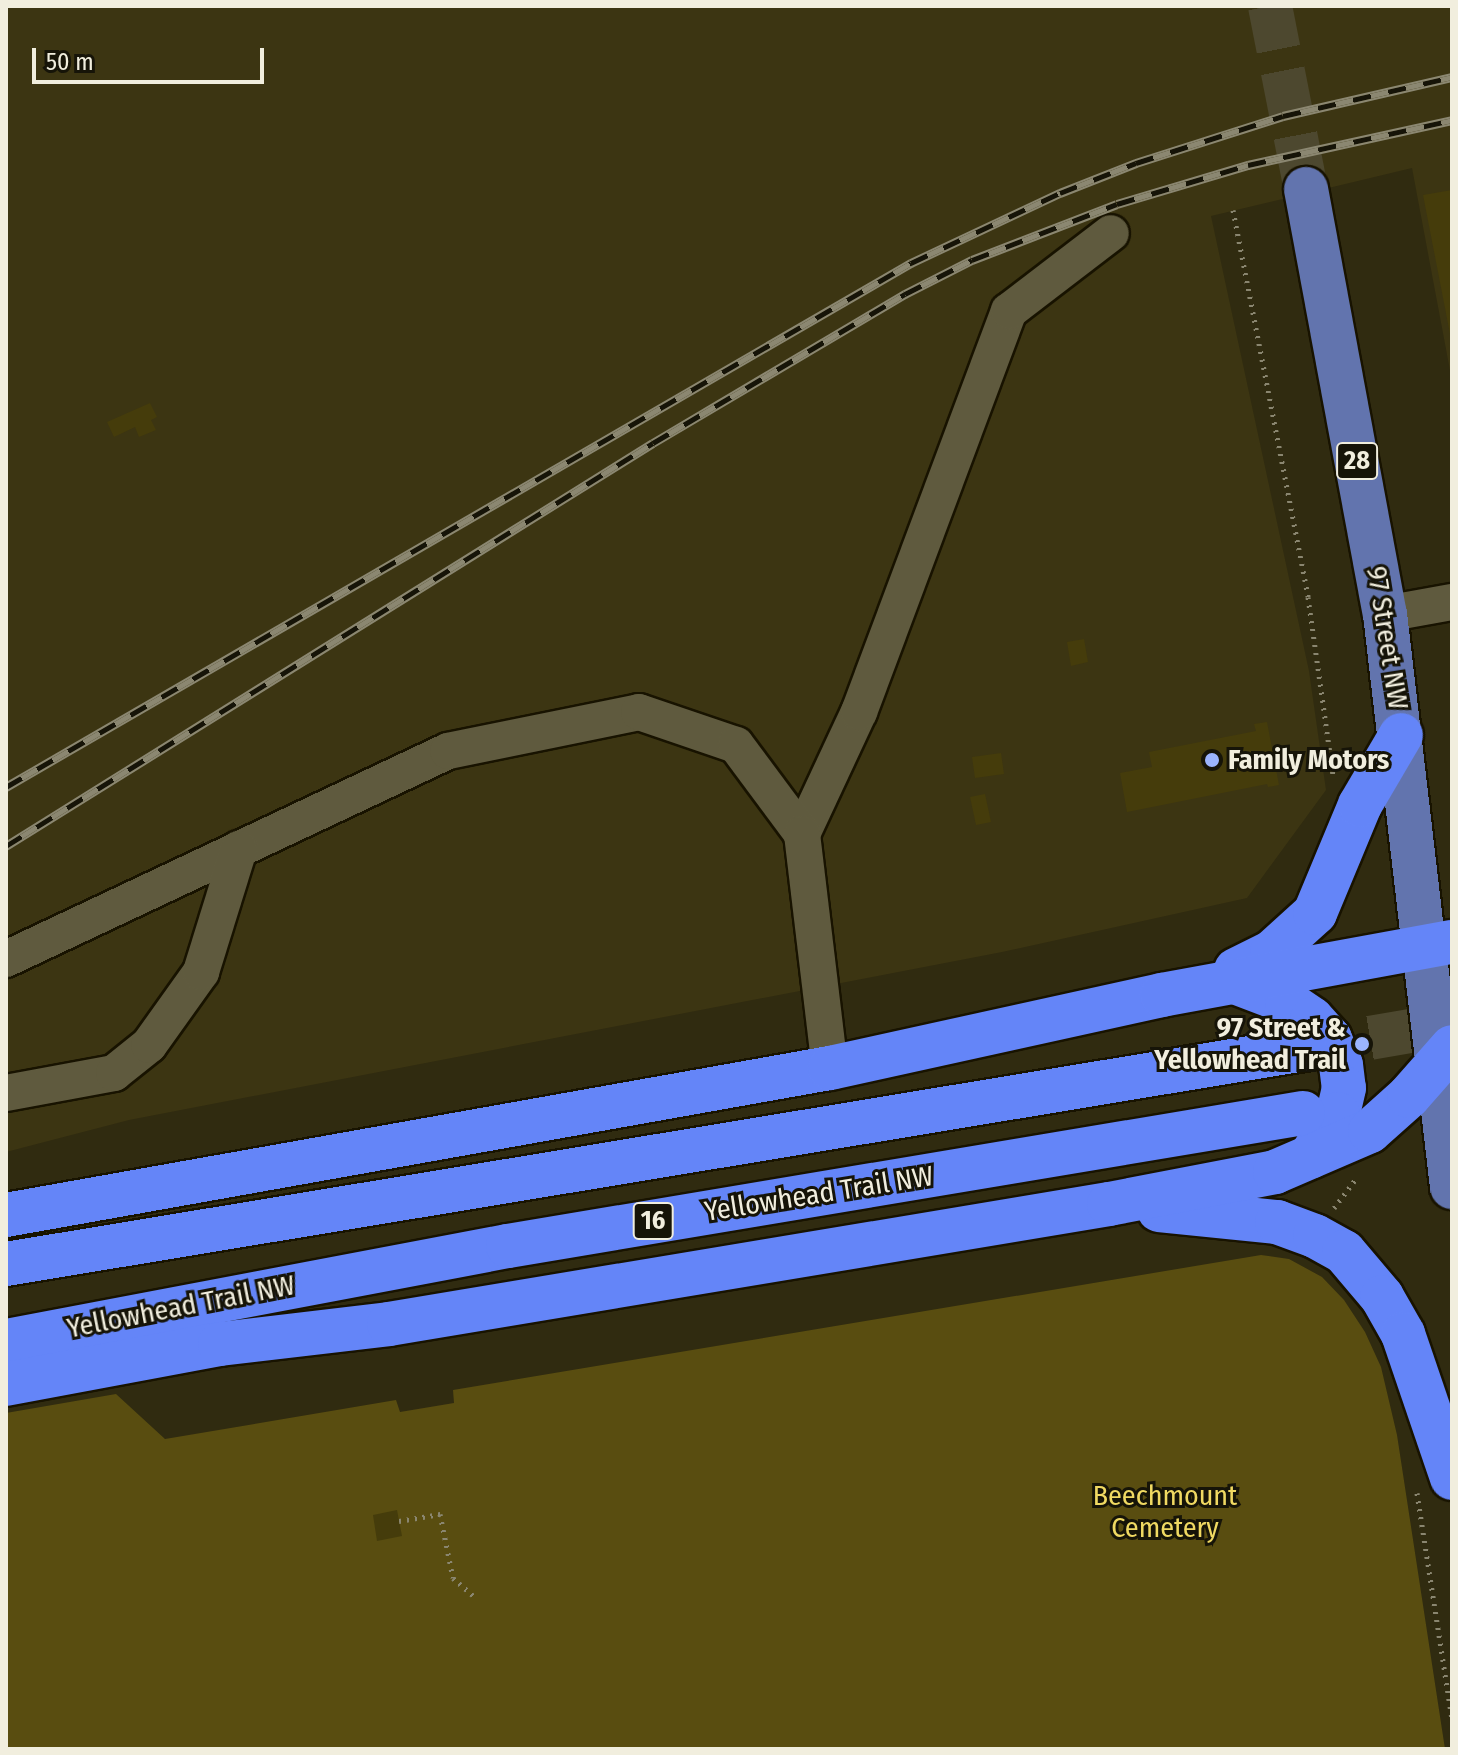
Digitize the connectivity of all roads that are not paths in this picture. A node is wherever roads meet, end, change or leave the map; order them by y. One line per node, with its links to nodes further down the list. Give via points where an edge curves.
1 (1306, 189): 4 (main road, 97 Street NW / 28)
2 (1111, 233): 6 (street, via 1009,311 859,712)
3 (1452, 602): 4 (street)
4 (1385, 614): 5 (main road, 97 Street NW / 28)
5 (1401, 735): 8 (main road, 97 Street NW); 11 (highway, via 1360,805 1315,913 1272,952 1246,967)
6 (802, 834): 7 (street, via 736,745 639,712 448,751); 14 (street)
7 (239, 849): 9 (street); 15 (street, via 201,972 149,1045 114,1073)
8 (1439, 944): 10 (highway); 13 (main road, 97 Street NW)
9 (6, 959)
10 (1232, 981): 11 (highway); 17 (highway, via 1287,1002 1330,1039 1344,1088 1338,1114)
11 (1162, 995): 14 (highway)
12 (1305, 1049): 21 (highway, 16)
13 (1447, 1058): 17 (highway, via 1370,1131); 18 (main road, 97 Street NW)
14 (830, 1068): 20 (highway)
15 (6, 1093)
16 (1303, 1113): 22 (highway, Yellowhead Trail NW / 16, via 508,1246)
17 (1310, 1157): 19 (highway, via 1275,1172)
18 (1452, 1187)
19 (1109, 1204): 23 (highway, via 389,1324 220,1344); 24 (highway, via 1277,1222 1344,1252 1382,1297 1403,1334)
20 (6, 1215)
21 (6, 1264)
22 (6, 1341)
23 (6, 1384)
24 (1434, 1482)

